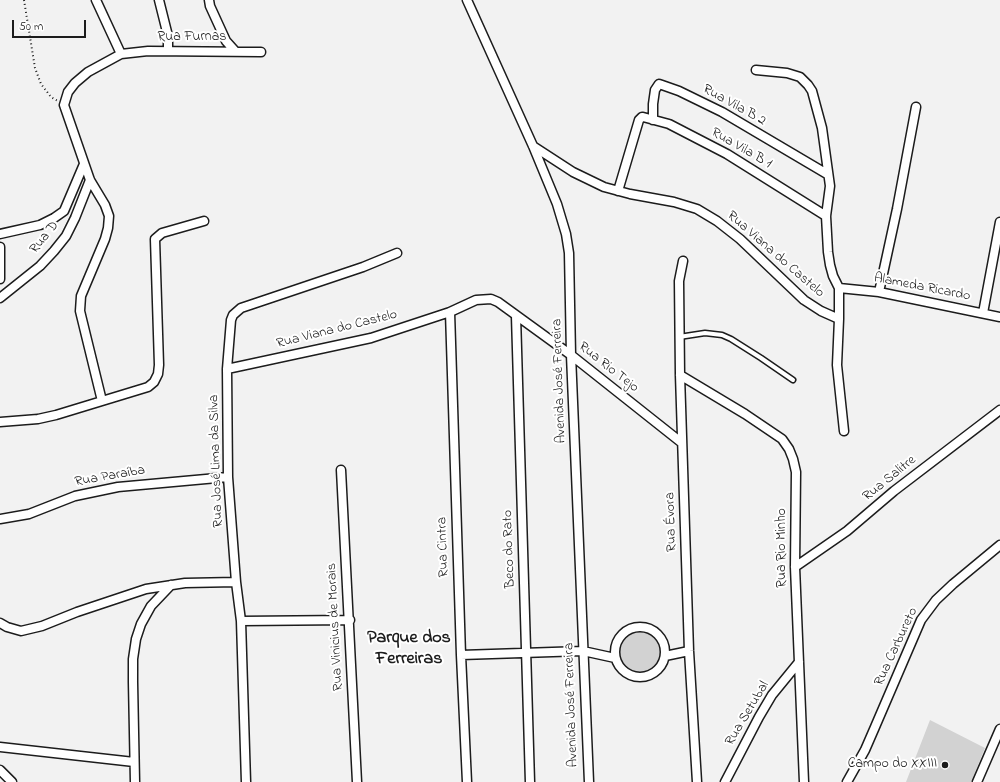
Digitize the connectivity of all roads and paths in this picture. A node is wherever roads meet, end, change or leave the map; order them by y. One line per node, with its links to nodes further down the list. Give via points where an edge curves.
1 (24, 0): 11 (path, via 35,68 41,84 51,97)
2 (96, 0): 9 (street)
3 (158, 0): 6 (street, via 168,36)
4 (209, 0): 7 (street, via 226,41)
5 (467, 0): 14 (street, Avenida José Ferreira)
6 (168, 51): 7 (street, Rua Furnas); 9 (street, Rua Furnas)
7 (235, 51): 8 (street, Rua Furnas)
8 (261, 52)
9 (121, 54): 11 (street, Rua Furnas, via 75,82 68,92)
10 (756, 70): 16 (street, Rua Viana do Castelo, via 787,73 808,84 822,128)
11 (64, 105): 15 (street)
12 (916, 107): 28 (street)
13 (653, 120): 16 (street, Rua Vila B 2, via 654,90 659,84 722,112); 18 (street, Rua Vila B 1, via 642,117 639,120); 19 (street, Rua Vila B 1, via 668,124 727,154)
14 (533, 146): 18 (street, Rua Viana do Castelo, via 589,180); 36 (street, Avenida José Ferreira, via 557,204 566,234 569,253)
15 (84, 164): 17 (street); 22 (street, via 64,211 40,225)
16 (827, 174): 19 (street, Rua Viana do Castelo, via 830,186)
17 (90, 180): 29 (street, Rua D, via 66,236 40,266); 40 (street, via 109,216 105,239 81,296 80,311)
18 (618, 191): 34 (street, Rua Viana do Castelo, via 697,209 740,240 804,300)
19 (826, 216): 27 (street, Rua Viana do Castelo, via 830,265)
20 (204, 221): 40 (street, via 162,233 155,239 159,365 154,382 148,387)
21 (1000, 222): 31 (street)
22 (0, 234)
23 (0, 247): 26 (street)
24 (397, 253): 37 (street, Rua José Lima da Silva, via 241,308 231,320)
25 (682, 261): 35 (street, Rua Évora, via 679,281)
26 (0, 279)
27 (839, 288): 28 (street, Alameda Ricardo); 34 (street, Rua Viana do Castelo)
28 (878, 292): 31 (street, Alameda Ricardo)
29 (0, 298)
30 (450, 312): 32 (street, Rua Viana do Castelo, via 476,300 491,299); 37 (street, Rua Viana do Castelo, via 371,338); 58 (street, Rua Cintra)
31 (983, 313): 33 (street, Alameda Ricardo)
32 (516, 316): 36 (street, Rua Rio Tejo); 57 (street, Beco do Rato)
33 (1000, 317)
34 (839, 319): 43 (street, via 837,365)
35 (679, 336): 38 (street, Rua Évora); 39 (lane, via 704,333 722,335)
36 (571, 355): 44 (street, Rua Rio Tejo); 56 (street, Avenida José Ferreira)
37 (227, 369): 46 (street, Rua José Lima da Silva)
38 (680, 375): 44 (street, Rua Évora); 49 (street, Rua Rio Minho, via 745,414 782,439 789,448 796,472)
39 (792, 380)
40 (102, 401): 42 (street, via 44,417)
41 (999, 411): 49 (street, Rua Salitre, via 894,491 847,531)
42 (0, 422)
43 (844, 431)
44 (682, 443): 55 (street, Rua Évora)
45 (342, 470): 52 (street, Rua Vinicius de Morais, via 344,546)
46 (228, 477): 47 (street, Rua Paraíba, via 118,487 75,496 29,514); 50 (street, Rua José Lima da Silva)
47 (0, 518)
48 (1000, 545): 76 (street, Rua Carbureto, via 942,594 921,620 865,750)
49 (795, 567): 61 (street, Rua Rio Minho)
50 (236, 582): 51 (street); 53 (street, Rua José Lima da Silva)
51 (171, 585): 54 (street, via 146,589 21,631 7,628); 64 (street, via 151,606 136,639 133,659)
52 (350, 620): 53 (street); 69 (street, Rua Vinicius de Morais)
53 (241, 621): 68 (street, Rua José Lima da Silva)
54 (0, 623)
55 (689, 651): 59 (street); 73 (street, Rua Évora)
56 (583, 652): 57 (street); 60 (street); 72 (street, Avenida José Ferreira)
57 (526, 653): 58 (street); 71 (street, Beco do Rato)
58 (461, 655): 70 (street, Rua Cintra)
59 (665, 656): 60 (street, via 663,663 652,675 637,678 622,671); 60 (street, via 665,648 657,634 651,629 635,627 627,630 616,642)
60 (615, 658)
61 (799, 662): 74 (street, Rua Setubal, via 772,695); 75 (street, Rua Rio Minho)
62 (1000, 729): 77 (street)
63 (0, 747): 64 (street)
64 (134, 762): 67 (street)
65 (0, 770): 66 (street)
66 (12, 782)
67 (135, 782)
68 (246, 782)
69 (357, 782)
70 (467, 782)
71 (530, 782)
72 (589, 782)
73 (697, 782)
74 (725, 782)
75 (804, 782)
76 (847, 782)
77 (977, 782)

